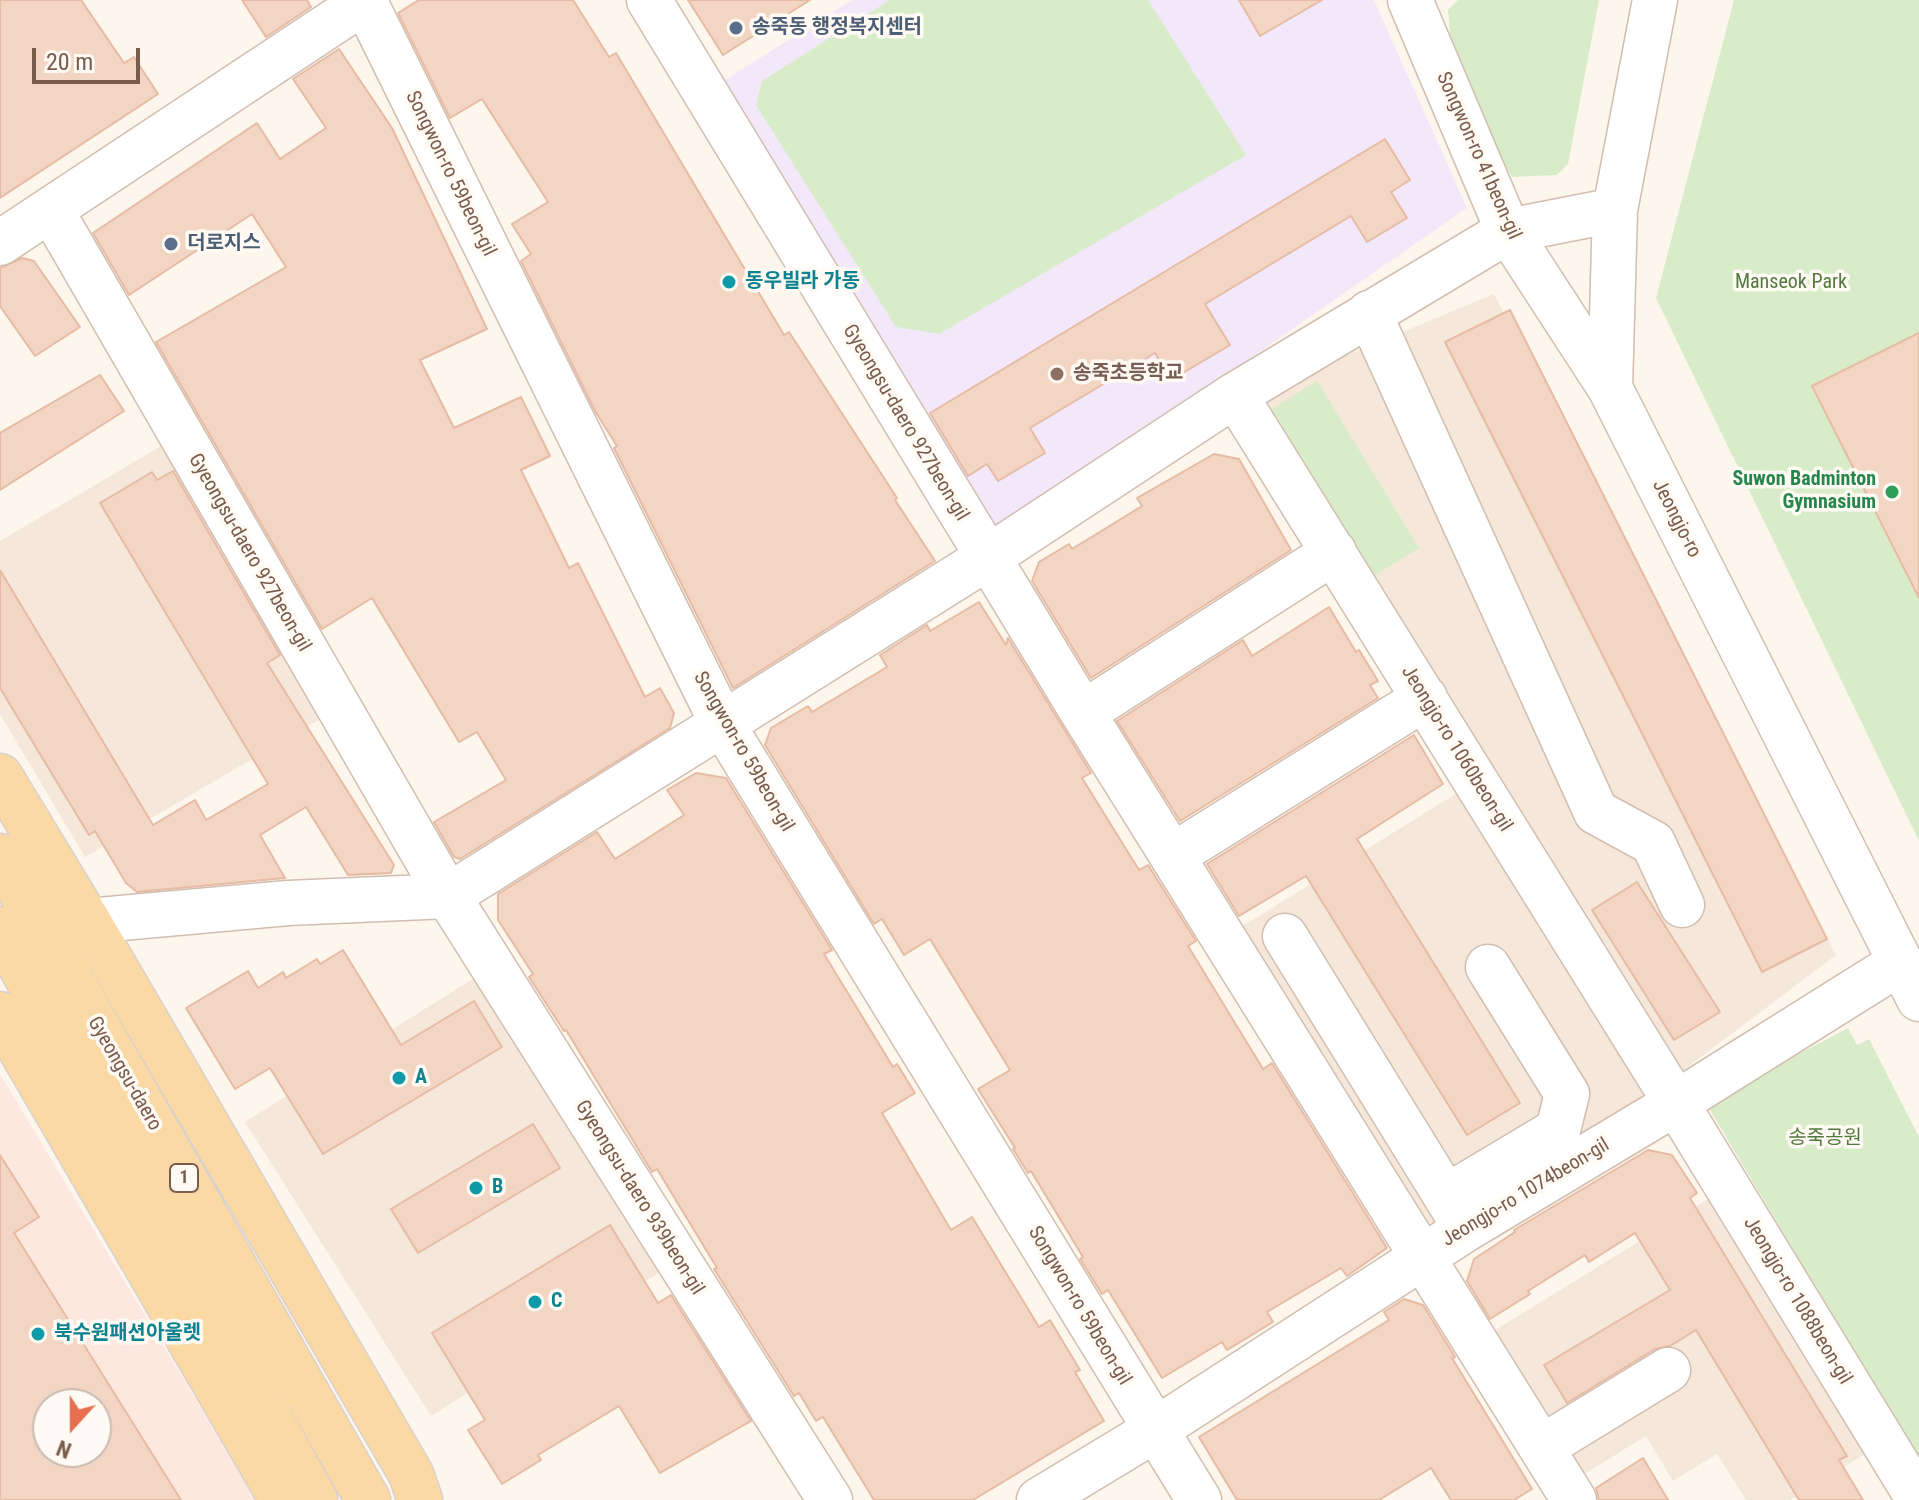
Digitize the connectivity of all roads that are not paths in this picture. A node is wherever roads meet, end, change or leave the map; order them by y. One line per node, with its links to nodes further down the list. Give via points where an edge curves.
1 (366, 0): 5 (street); 16 (street, Songwon-ro 59beon-gil)
2 (649, 0): 13 (street, Gyeongsu-daero 927beon-gil)
3 (1655, 0): 6 (street, Jeongjo-ro)
4 (1416, 3): 7 (street, Songwon-ro 41beon-gil)
5 (51, 210): 8 (street); 20 (street, Gyeongsu-daero 927beon-gil)
6 (1615, 210): 7 (street); 10 (street, Jeongjo-ro)
7 (1508, 231): 9 (street); 10 (street, Songwon-ro 41beon-gil)
8 (0, 243)
9 (1369, 313): 11 (street); 21 (street, via 1596,812 1653,843)
10 (1610, 388): 26 (street, Jeongjo-ro)
11 (1235, 395): 12 (street, Jeongjo-ro 1060beon-gil); 13 (street)
12 (1334, 552): 14 (street, Jeongjo-ro 1060beon-gil); 15 (street)
13 (987, 558): 15 (street); 16 (street)
14 (1425, 698): 19 (street); 28 (street, Jeongjo-ro 1060beon-gil)
15 (1083, 713): 19 (street)
16 (723, 725): 20 (street); 32 (street, Songwon-ro 59beon-gil)
17 (0, 776): 22 (main road)
18 (0, 856): 36 (main road, Gyeongsu-daero / 1)
19 (1172, 856): 30 (street)
20 (448, 896): 22 (street, via 288,903); 38 (street, Gyeongsu-daero 939beon-gil)
21 (1682, 905)
22 (88, 921): 37 (main road, via 403,1461)
23 (0, 929): 35 (main road, Gyeongsu-daero / 1)
24 (1285, 936): 29 (street)
25 (1488, 967): 29 (street, via 1567,1094 1558,1130)
26 (1910, 981): 28 (street, Jeongjo-ro 1074beon-gil)
27 (0, 1014): 34 (main road)
28 (1676, 1103): 29 (street, Jeongjo-ro 1074beon-gil); 42 (street, Jeongjo-ro 1088beon-gil)
29 (1456, 1213): 30 (street, Jeongjo-ro 1074beon-gil)
30 (1422, 1256): 32 (street, Jeongjo-ro 1074beon-gil); 33 (street)
31 (1668, 1370): 33 (street)
32 (1155, 1430): 39 (street, Jeongjo-ro 1074beon-gil); 40 (street, Songwon-ro 59beon-gil)
33 (1542, 1447): 41 (street)
34 (282, 1500)
35 (315, 1500)
36 (368, 1500)
37 (420, 1500)
38 (830, 1500)
39 (1039, 1500)
40 (1199, 1500)
41 (1574, 1500)
42 (1919, 1500)

